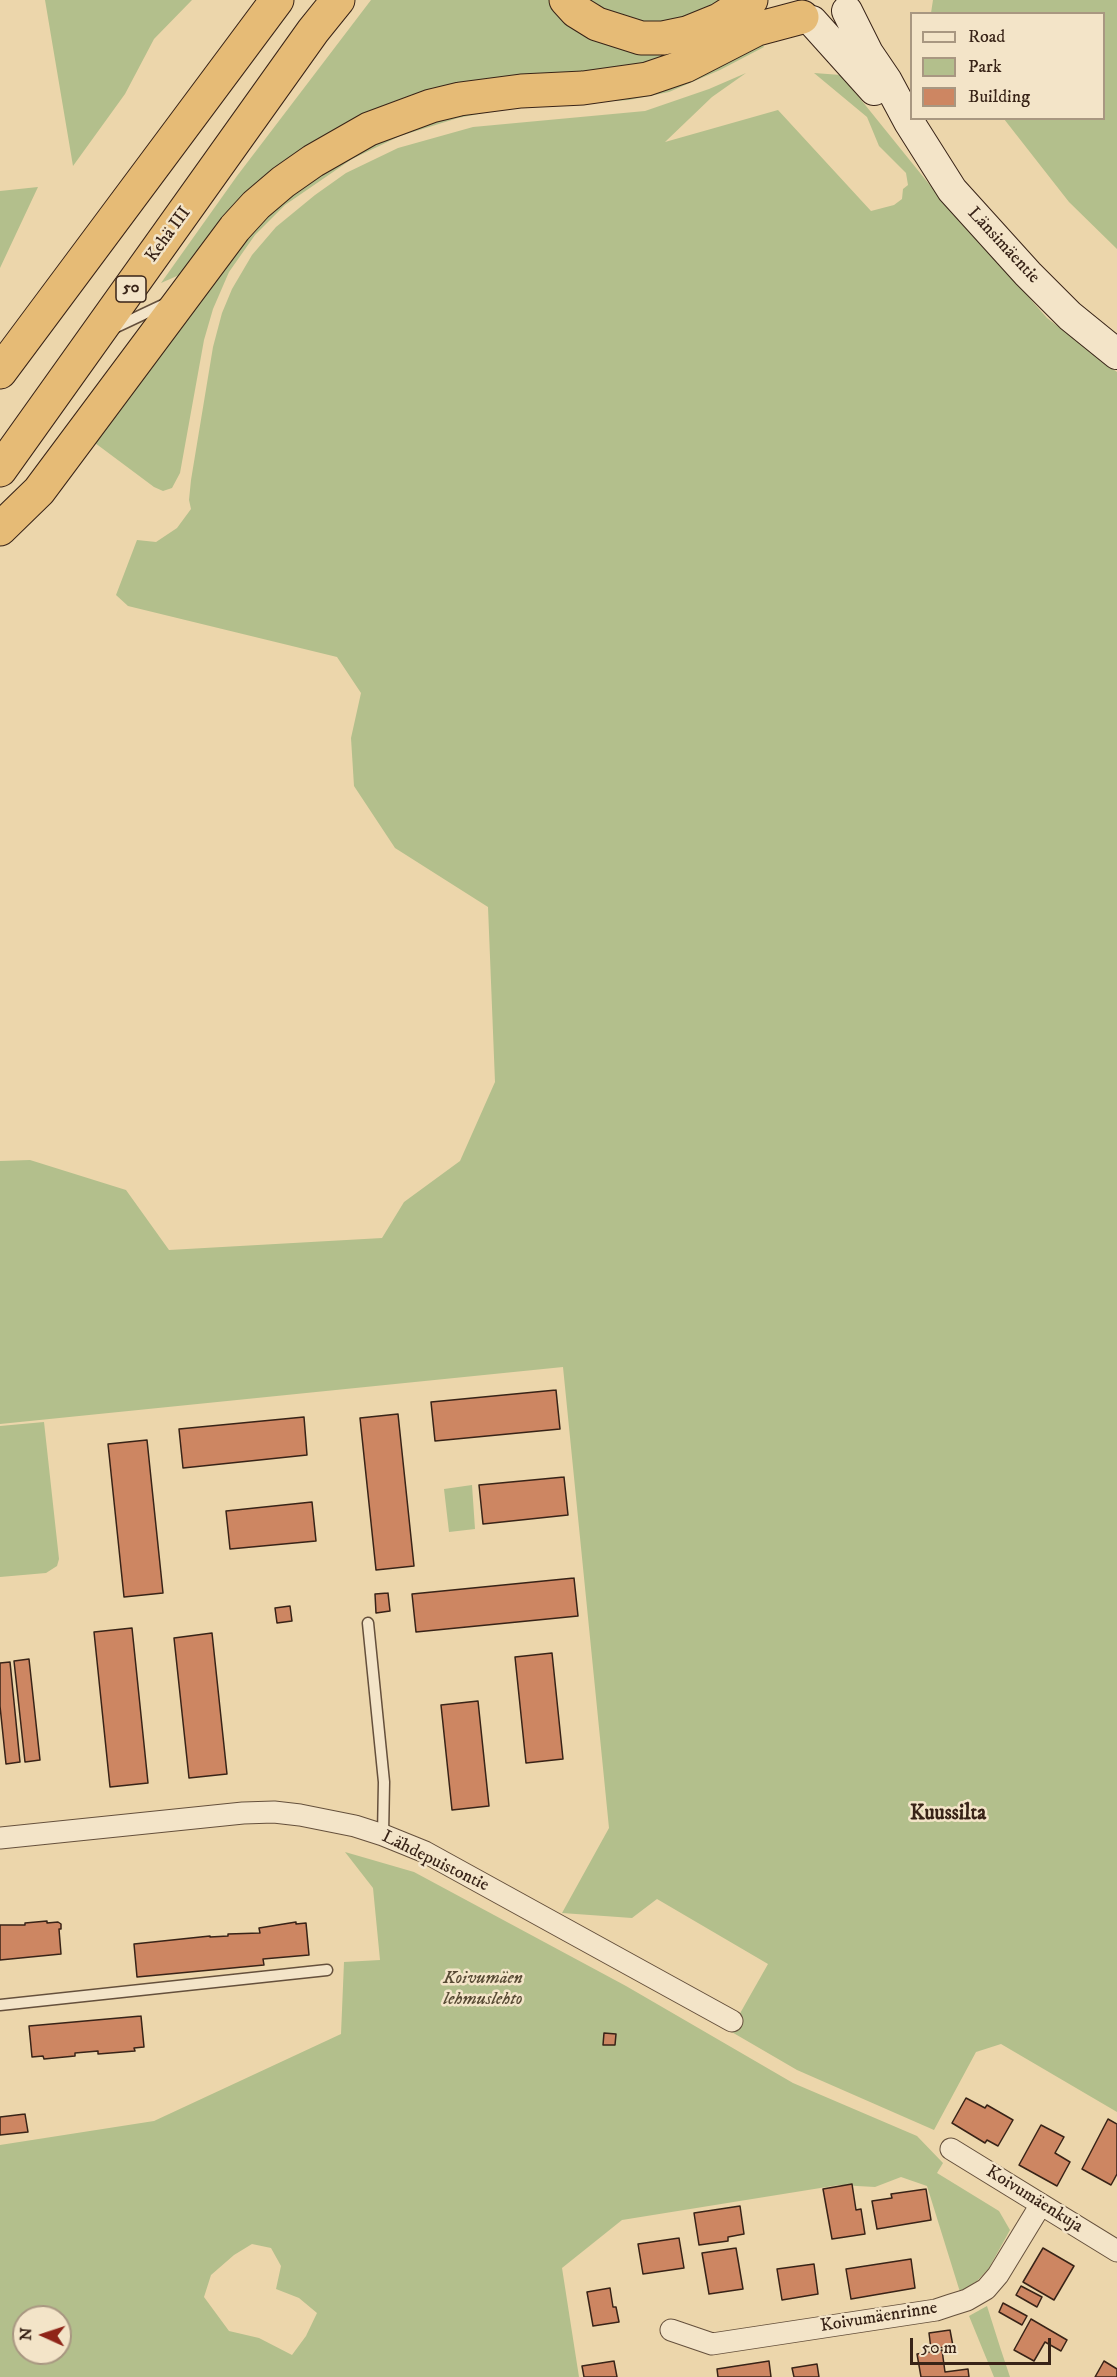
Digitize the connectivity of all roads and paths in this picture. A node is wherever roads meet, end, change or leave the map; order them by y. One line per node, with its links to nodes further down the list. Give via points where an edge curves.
1 (261, 0): 9 (highway)
2 (277, 0): 9 (highway)
3 (338, 0): 10 (highway, Kehä III / 50)
4 (358, 0): 10 (highway, via 328,39)
5 (566, 0): 6 (highway, via 576,11 607,28 641,38 663,38 719,20)
6 (752, 0)
7 (851, 6): 8 (main road, via 836,19 823,22); 11 (main road, Länsimäentie, via 868,53)
8 (800, 13): 11 (main road, Länsimäentie); 12 (highway, via 757,29 685,66 647,79 460,99 369,129 313,161 256,205)
9 (226, 67): 15 (highway)
10 (261, 107): 13 (highway, Kehä III / 50)
11 (909, 122): 14 (main road, Länsimäentie, via 952,190 1070,316)
12 (183, 296): 13 (lane); 17 (highway, via 39,491)
13 (97, 336): 16 (highway, Kehä III / 50)
14 (1117, 354)
15 (0, 372)
16 (0, 470)
17 (0, 529)
18 (368, 1623): 19 (lane, via 384,1782)
19 (383, 1835): 20 (street, Lähdepuistontie, via 327,1820 274,1812); 23 (street, Lähdepuistontie, via 425,1852)
20 (0, 1838)
21 (327, 1970): 22 (lane)
22 (0, 2005)
23 (732, 2021)
24 (951, 2149): 25 (street, Koivumäenkuja)
25 (1040, 2206): 26 (street, Koivumäenkuja); 27 (street, Koivumäenrinne, via 986,2289 954,2304 936,2310 712,2343)
26 (1117, 2251)
27 (671, 2330)

